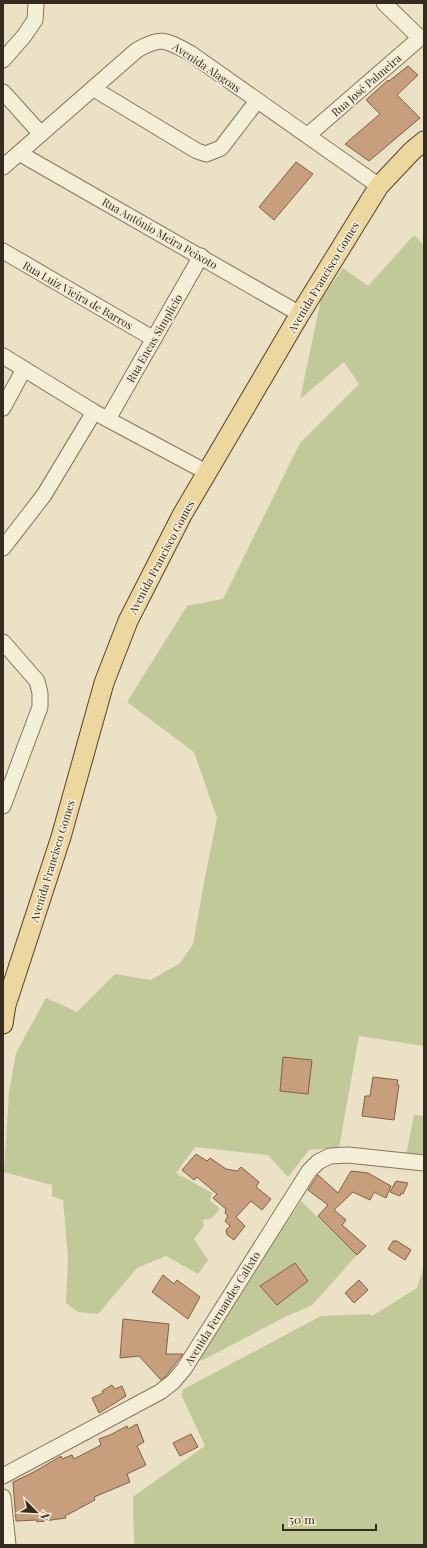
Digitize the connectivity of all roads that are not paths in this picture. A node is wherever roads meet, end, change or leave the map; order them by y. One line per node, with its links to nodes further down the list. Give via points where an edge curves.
1 (36, 3): 4 (street, via 35,20)
2 (384, 3): 3 (street)
3 (422, 37): 9 (street, Rua José Palmeira)
4 (3, 60)
5 (94, 89): 7 (street, Avenida Alagoas, via 137,50 152,42 170,42 190,53); 7 (street, via 206,154 221,148); 8 (street, Avenida Alagoas)
6 (3, 92): 8 (street)
7 (257, 101): 9 (street, Avenida Alagoas)
8 (41, 134): 11 (street, Avenida Alagoas)
9 (308, 135): 13 (street, Avenida Alagoas)
10 (424, 141): 13 (main road, Avenida Francisco Gomes)
11 (19, 153): 12 (street, Avenida Alagoas); 15 (street, Rua Antônio Meira Peixoto)
12 (3, 167)
13 (379, 186): 16 (main road, Avenida Francisco Gomes)
14 (4, 255): 17 (street, Rua Luiz Vieira de Barros)
15 (201, 256): 16 (street, Rua Antônio Meira Peixoto); 17 (street, Rua Eneas Simplicio)
16 (300, 314): 23 (main road, Avenida Francisco Gomes)
17 (154, 339): 22 (street, Rua Eneas Simplicio)
18 (3, 356): 19 (street)
19 (24, 369): 20 (street); 21 (street)
20 (3, 408)
21 (94, 412): 22 (street); 24 (street, via 44,495)
22 (108, 419): 23 (street)
23 (208, 473): 27 (main road, Avenida Francisco Gomes, via 182,515 128,621 104,683 61,837 6,1005)
24 (3, 548)
25 (3, 642): 26 (street, via 37,682 40,707)
26 (3, 806)
27 (3, 1024)
28 (424, 1163): 29 (street, Avenida Fernandes Calixto, via 348,1155 330,1156 318,1162 309,1171 184,1369 173,1382 160,1392)
29 (3, 1476)
30 (3, 1497): 31 (street)
31 (8, 1545)

